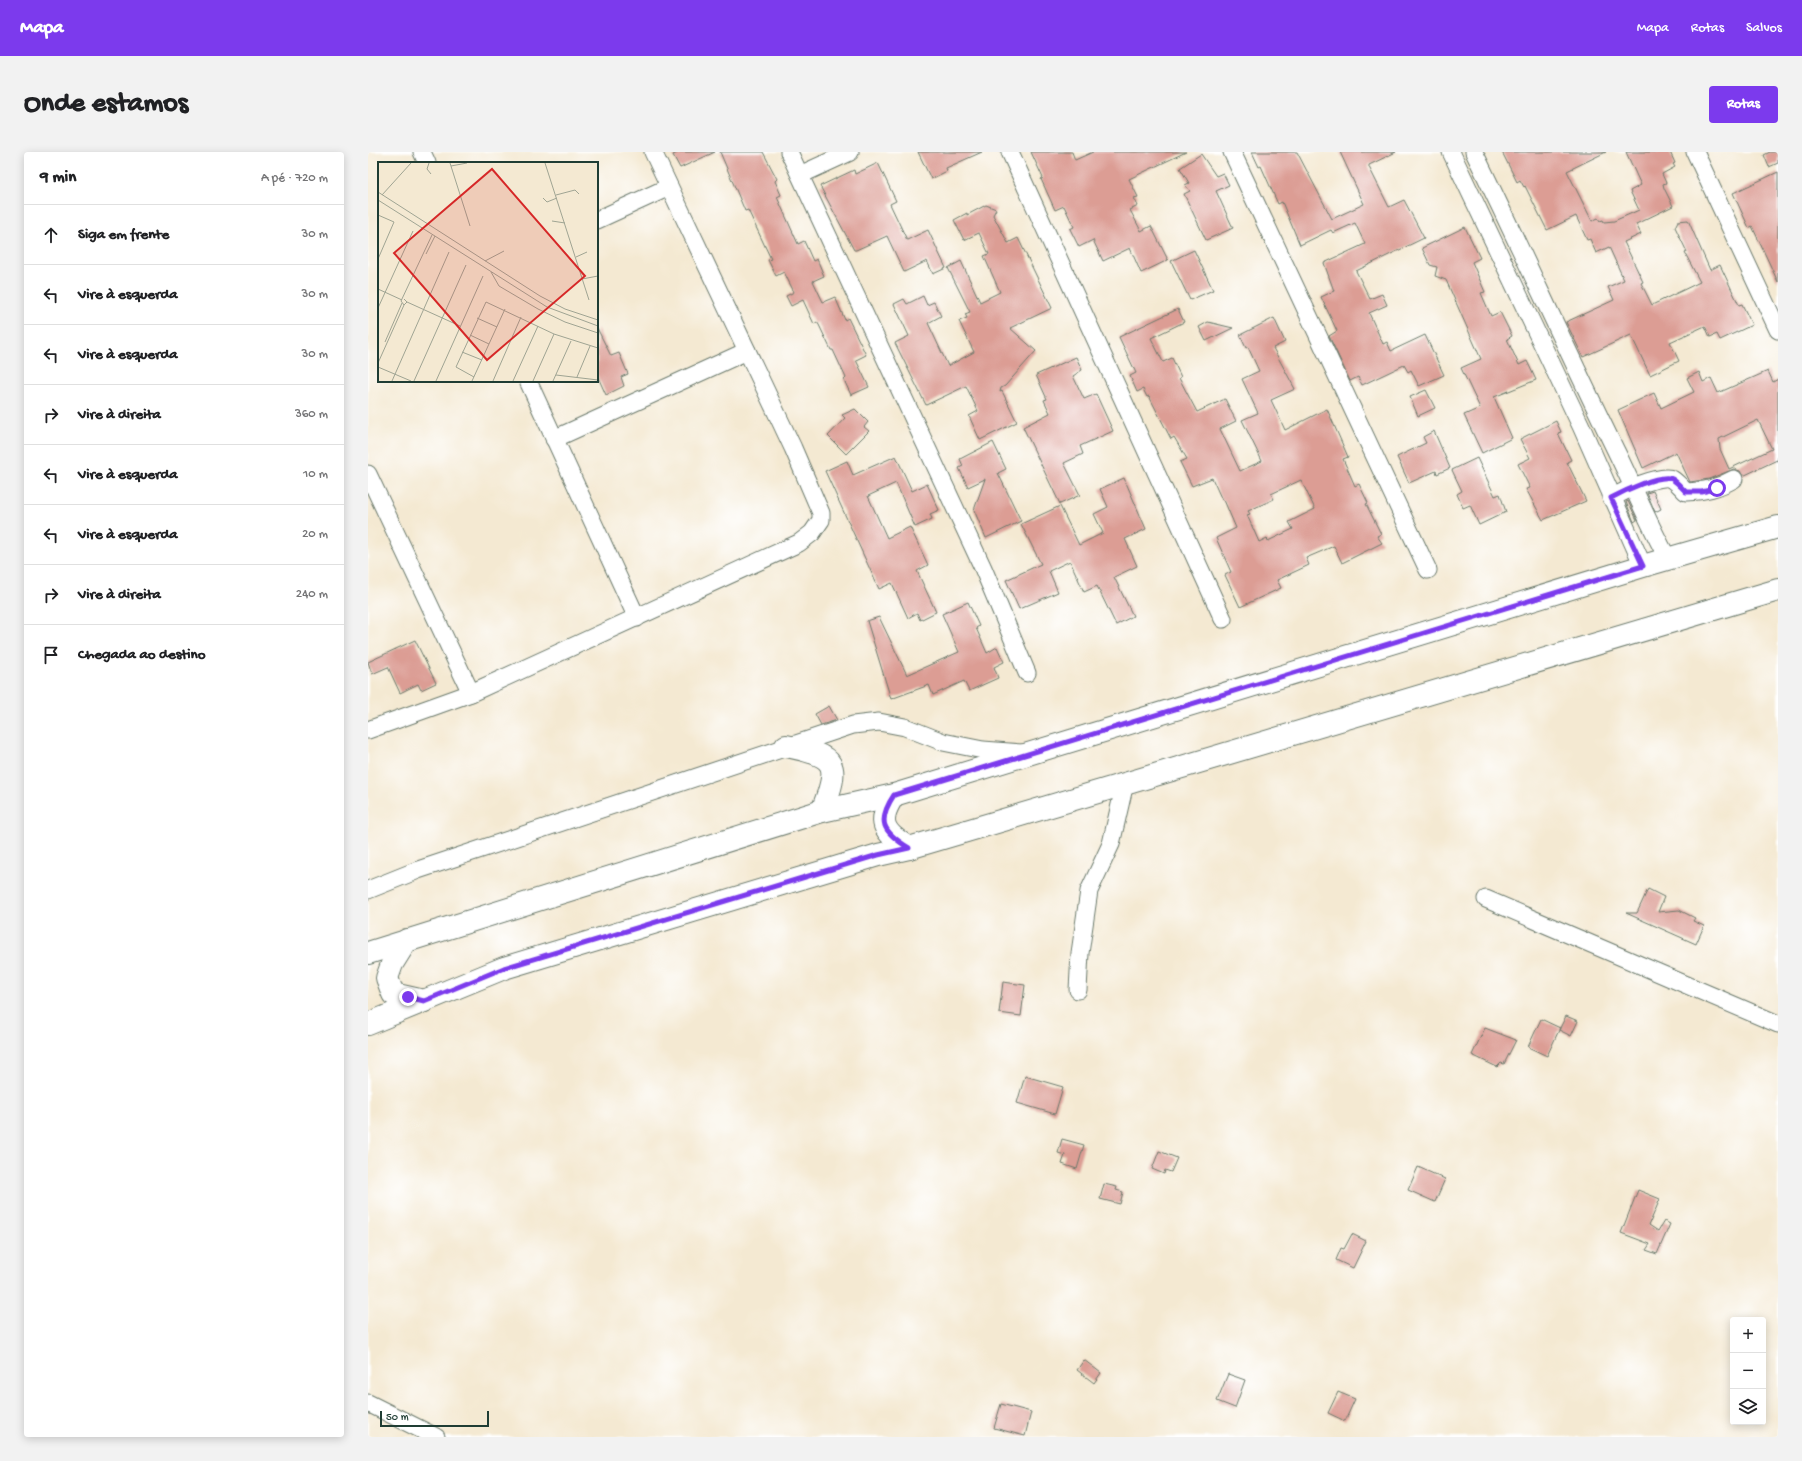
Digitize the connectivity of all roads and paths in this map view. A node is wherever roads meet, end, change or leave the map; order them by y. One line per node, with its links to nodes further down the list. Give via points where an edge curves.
1 (422, 152): 10 (street)
2 (653, 152): 12 (street)
3 (789, 152): 11 (street)
4 (850, 152): 11 (street)
5 (1010, 152): 32 (street)
6 (1232, 152): 29 (street)
7 (1451, 152): 14 (street)
8 (1474, 152): 13 (street)
9 (1695, 152): 16 (street)
10 (427, 162)
11 (800, 175): 33 (street, via 983,568)
12 (669, 187): 15 (street); 17 (street)
13 (1502, 210): 14 (street); 22 (street)
14 (1483, 219): 23 (street, via 1581,426)
15 (598, 220)
16 (1778, 330)
17 (747, 351): 19 (street); 31 (street, via 794,448 821,513 821,520 812,533 799,543)
18 (528, 382): 19 (street)
19 (554, 439): 31 (street)
20 (368, 474): 34 (street)
21 (1734, 479): 22 (street, via 1702,492 1686,492 1671,479 1665,478)
22 (1633, 486): 23 (street); 25 (street)
23 (1611, 498): 26 (street)
24 (1778, 527): 27 (main road)
25 (1651, 528): 26 (street); 27 (street)
26 (1628, 535): 28 (street)
27 (1668, 559): 28 (main road)
28 (1643, 566): 37 (main road)
29 (1428, 570)
30 (1778, 590): 38 (main road)
31 (637, 618): 34 (street)
32 (1223, 619)
33 (1027, 673)
34 (471, 693): 35 (street)
35 (368, 730)
36 (786, 746): 37 (street, via 854,725 879,722 983,750); 40 (main road, via 822,755 830,764 834,776); 42 (street, via 418,870)
37 (1033, 754): 39 (main road)
38 (1125, 783): 41 (main road); 46 (street, via 1111,844 1089,891 1080,953)
39 (894, 795): 40 (main road); 41 (main road, via 884,809 883,822 889,833)
40 (822, 811): 44 (main road)
41 (909, 848): 47 (main road, via 878,855 504,968)
42 (368, 890)
43 (1486, 899): 49 (street)
44 (407, 940): 45 (main road); 47 (main road, via 392,964 387,978 393,994)
45 (368, 953)
46 (1078, 990)
47 (424, 1001): 48 (main road)
48 (368, 1024)
49 (1778, 1024)
50 (368, 1404): 51 (street)
51 (436, 1437)

